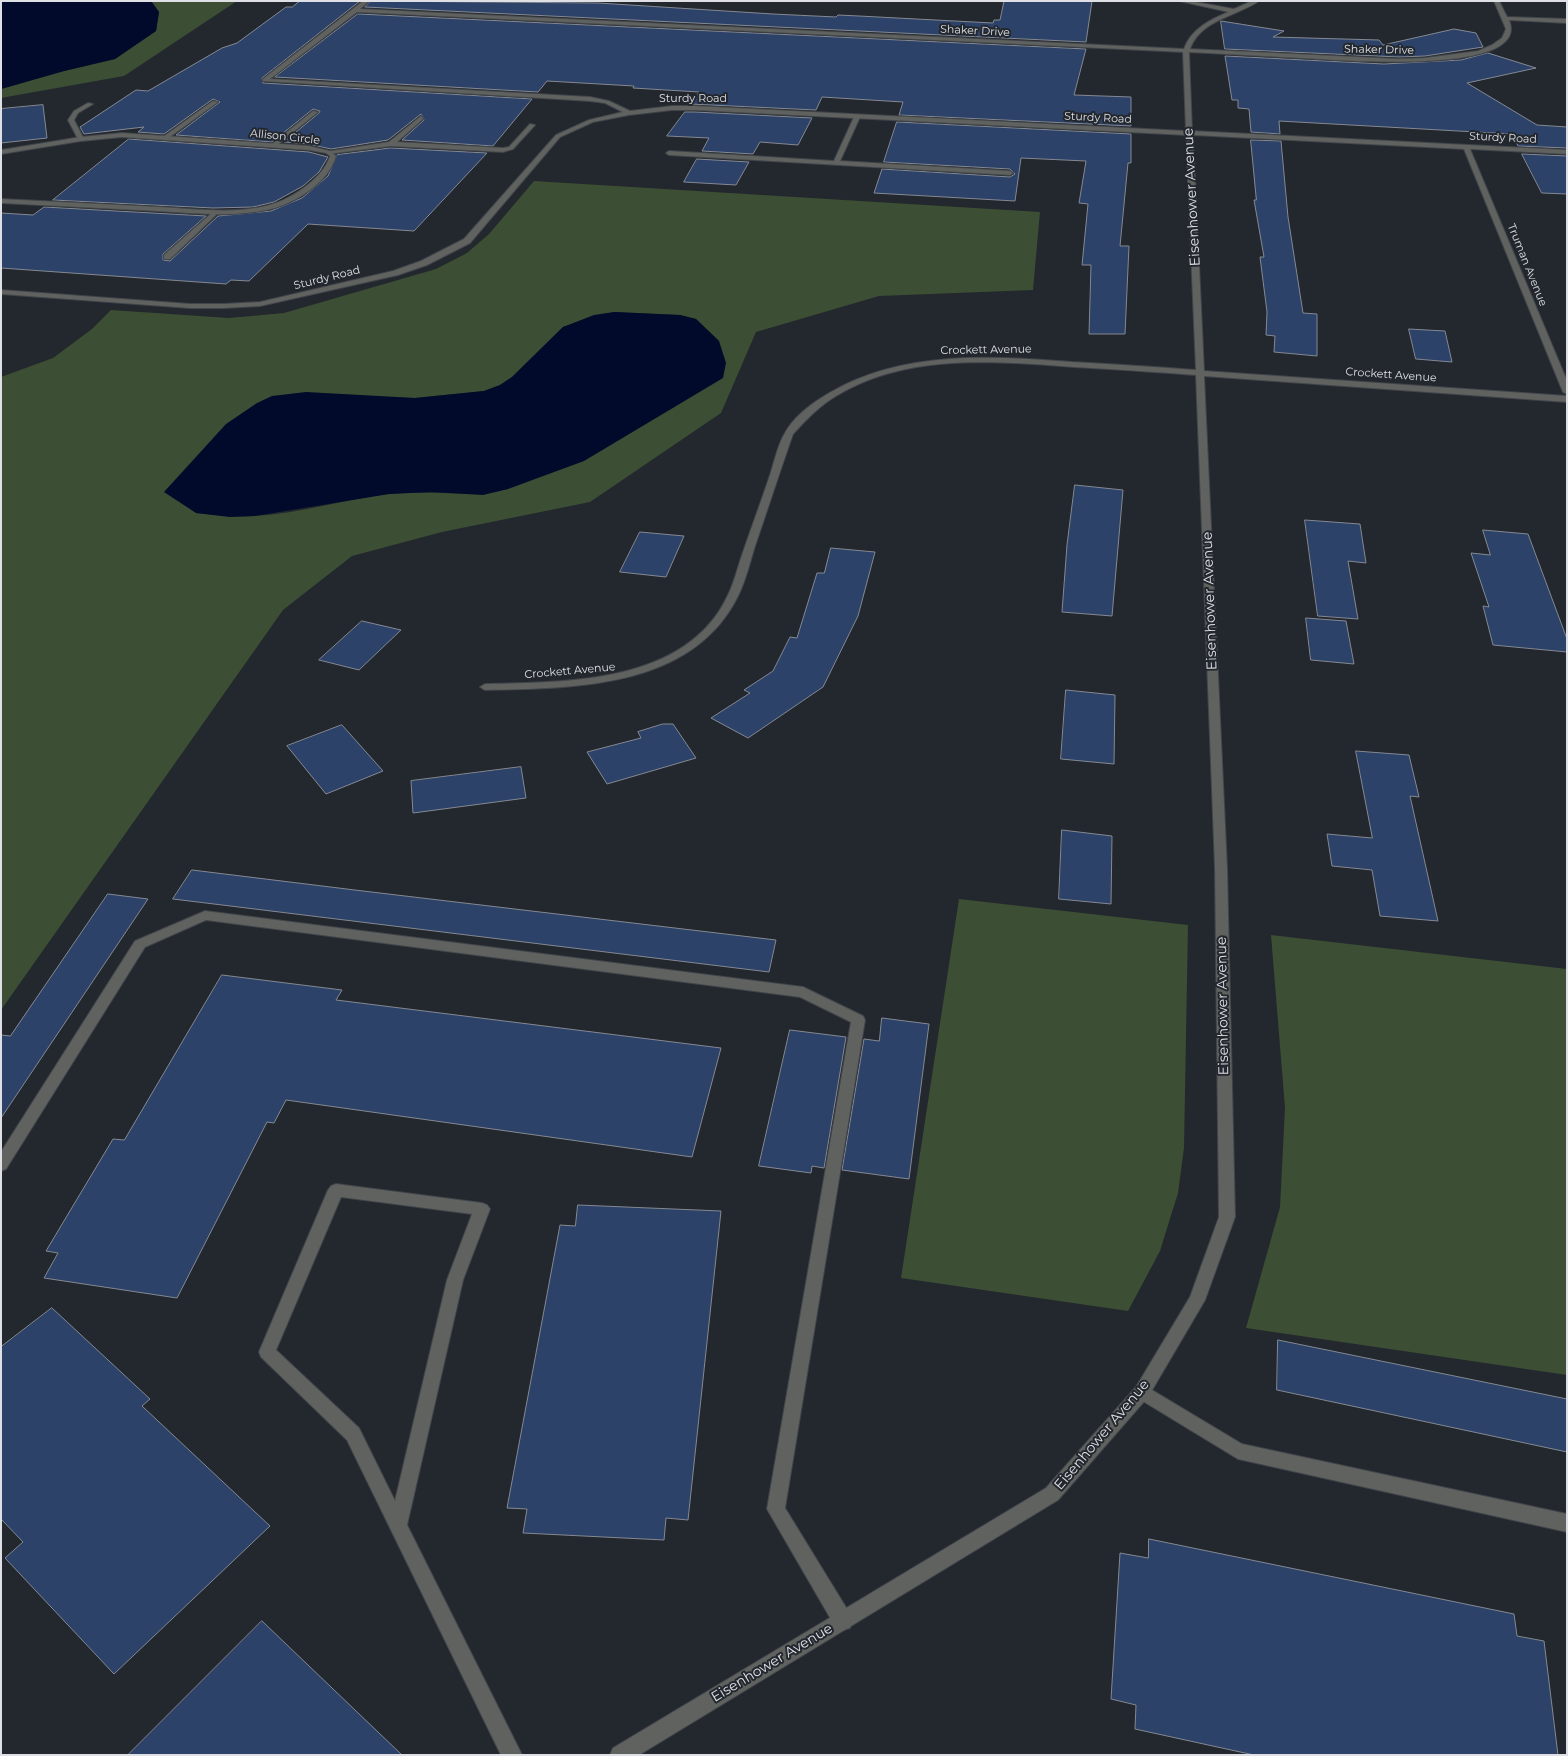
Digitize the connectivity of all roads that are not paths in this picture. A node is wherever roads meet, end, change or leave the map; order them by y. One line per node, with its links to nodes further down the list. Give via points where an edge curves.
1 (367, 1): 5 (street)
2 (1181, 1): 6 (street)
3 (1257, 1): 6 (street)
4 (1496, 1): 7 (street)
5 (356, 10): 9 (street, Shaker Drive); 13 (street, via 264,80 590,99 607,102)
6 (1234, 11): 9 (street, via 1199,30 1187,43)
7 (1505, 18): 8 (street); 9 (street, Shaker Drive, via 1509,27 1507,36 1498,44 1480,52 1433,60 1366,61)
8 (1567, 21)
9 (1186, 52): 17 (street, Eisenhower Avenue)
10 (215, 102): 18 (street)
11 (90, 104): 19 (street, via 76,112 71,120)
12 (315, 112): 21 (street)
13 (629, 113): 14 (street, Sturdy Road, via 684,108); 32 (street, Sturdy Road, via 591,121 558,136 467,240 424,263 394,273 260,304 224,306)
14 (857, 117): 17 (street, Sturdy Road); 27 (street)
15 (421, 118): 20 (street)
16 (532, 125): 20 (street, via 511,148 503,150)
17 (1189, 134): 22 (street, Sturdy Road); 33 (street, Eisenhower Avenue)
18 (165, 138): 19 (street, Allison Circle, via 122,135); 21 (street, Allison Circle)
19 (81, 139): 23 (street, Allison Circle)
20 (392, 144): 24 (street)
21 (273, 146): 24 (street, Allison Circle)
22 (1466, 148): 25 (street, Sturdy Road); 34 (street, Truman Avenue)
23 (1, 152)
24 (328, 152): 30 (street, Allison Circle, via 333,156 330,166 290,200 264,208)
25 (1567, 152)
26 (669, 153): 27 (street)
27 (836, 163): 28 (street)
28 (1010, 173)
29 (1, 201): 30 (street, Allison Circle)
30 (216, 212): 31 (street)
31 (167, 257)
32 (1, 292)
33 (1201, 372): 35 (street, Crockett Avenue); 36 (street, Crockett Avenue, via 1028,360 965,360 897,369 852,384 818,402 789,433 733,596 724,614 687,649 658,665 615,679 559,685); 38 (street, Eisenhower Avenue, via 1221,868 1227,1217 1197,1300)
34 (1567, 392)
35 (1567, 399)
36 (484, 687)
37 (1, 1165): 41 (street, via 140,944 205,915 803,992 858,1020 776,1509)
38 (1142, 1392): 39 (street, via 1238,1451); 41 (street, Eisenhower Avenue, via 1052,1494)
39 (1567, 1523)
40 (398, 1527): 40 (street, via 353,1434 266,1352 336,1190 482,1209 455,1280); 42 (street)
41 (843, 1620): 43 (street, Eisenhower Avenue)
42 (512, 1755)
43 (620, 1755)

